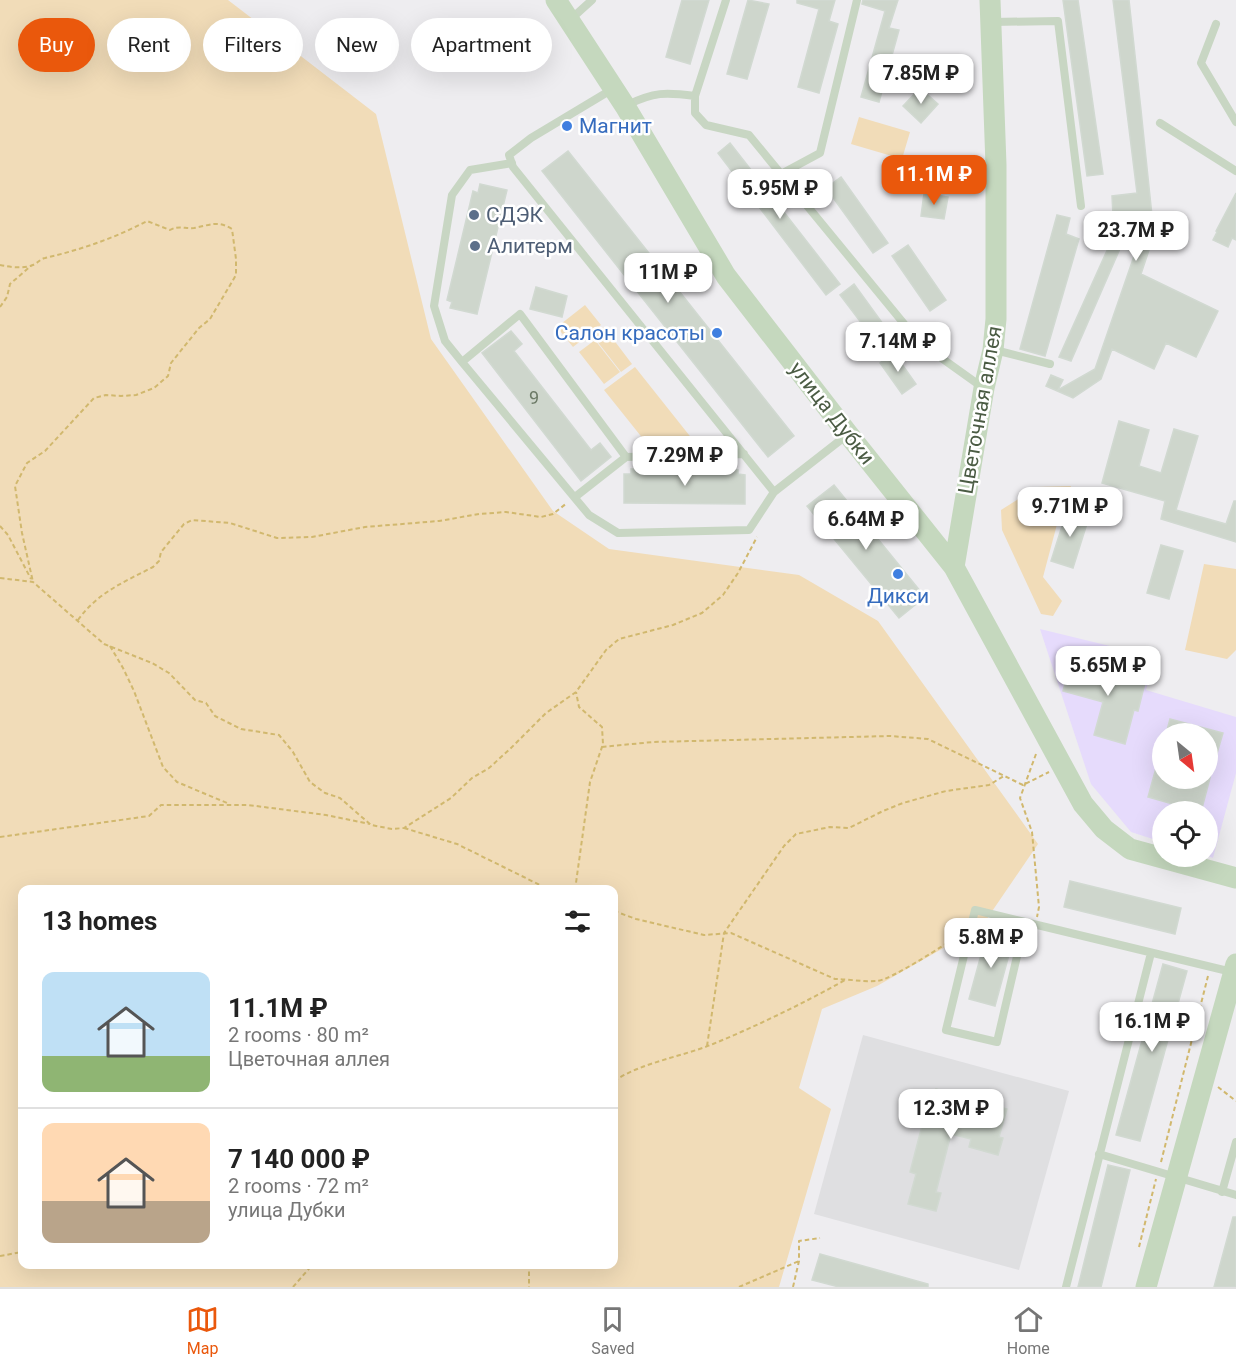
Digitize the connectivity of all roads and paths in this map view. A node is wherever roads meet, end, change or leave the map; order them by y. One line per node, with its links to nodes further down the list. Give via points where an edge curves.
1 (556, 0): 6 (street, улица Дубки)
2 (592, 0): 6 (lane)
3 (726, 0): 9 (lane)
4 (857, 0): 15 (lane, via 820,153)
5 (990, 0): 7 (street, Цветочная аллея)
6 (569, 20): 10 (street, улица Дубки)
7 (991, 22): 16 (lane, via 1058,21); 20 (street, Цветочная аллея, via 996,207)
8 (1216, 24): 11 (lane, via 1201,63)
9 (695, 96): 10 (lane, via 669,92); 15 (lane, via 695,113 706,125 749,135)
10 (620, 97): 13 (lane, via 531,138 509,155); 24 (street, улица Дубки, via 726,276)
11 (1236, 122)
12 (1160, 123): 14 (lane)
13 (512, 163): 21 (lane, via 470,170 452,195 434,306 445,341); 25 (lane)
14 (1236, 171)
15 (781, 174): 23 (lane, via 919,342)
16 (1081, 206)
17 (0, 265): 18 (path)
18 (32, 265): 19 (path, via 10,284); 33 (path, via 119,235 147,220 170,230 177,226 223,224 232,229 236,259 236,275 229,288 210,319 171,363 168,376 154,388 136,395 94,398 45,451 27,463 15,486)
19 (0, 307)
20 (993, 350): 22 (lane); 23 (street, Цветочная аллея)
21 (462, 362): 26 (lane, via 520,314); 28 (lane)
22 (1050, 364)
23 (984, 388): 31 (street, Цветочная аллея)
24 (848, 434): 27 (lane); 31 (street, улица Дубки)
25 (744, 454): 26 (lane); 27 (lane)
26 (626, 458): 28 (lane)
27 (774, 492): 28 (lane, via 748,530 618,532 589,515)
28 (575, 497): 34 (path, via 553,514 541,517 506,512 479,514 312,537 277,538 230,523 192,520 184,524 153,567 102,594)
29 (0, 526): 33 (path)
30 (758, 535): 36 (path, via 723,595 702,613 673,626 619,639 606,650)
31 (954, 567): 37 (street, улица Дубки)
32 (0, 578): 33 (path)
33 (33, 582): 34 (path)
34 (78, 620): 35 (path)
35 (110, 646): 42 (path, via 134,691 163,767 177,782); 43 (path, via 169,673 195,700 206,703 215,716 241,729 279,735 310,782 340,798)
36 (576, 692): 38 (path, via 579,707 602,727); 44 (path, via 546,713 489,768)
37 (1043, 731): 39 (street, улица Дубки); 41 (path)
38 (602, 747): 40 (path, via 653,742 928,739); 48 (path, via 590,782)
39 (1062, 765): 41 (path); 46 (street, улица Дубки, via 1083,804 1104,829 1130,849)
40 (1004, 776): 41 (path); 53 (path, via 989,785 903,803 849,828 830,827 796,834)
41 (1025, 784): 51 (path, via 1020,798 1032,832 1039,907)
42 (230, 805): 43 (path, via 326,815); 45 (path, via 161,805 149,816)
43 (371, 825): 44 (path)
44 (404, 828): 47 (path, via 457,844)
45 (0, 837)
46 (1236, 878)
47 (540, 885)
48 (576, 885)
49 (618, 912): 53 (path, via 704,935)
50 (1025, 922): 51 (lane); 52 (lane, via 975,910); 52 (lane, via 997,1042 946,1030)
51 (1035, 924): 54 (lane)
52 (971, 926): 57 (path, via 941,948 880,981)
53 (724, 933): 57 (path, via 835,978); 58 (path)
54 (1151, 953): 55 (lane); 63 (lane)
55 (1210, 967): 56 (lane); 64 (path)
56 (1235, 970): 64 (street)
57 (847, 979): 58 (path)
58 (707, 1046): 59 (path)
59 (618, 1077)
60 (1216, 1086): 61 (path)
61 (1236, 1101)
62 (1236, 1142): 65 (lane)
63 (1100, 1154): 64 (lane); 78 (lane)
64 (1167, 1175): 65 (lane); 69 (path); 79 (street)
65 (1222, 1192): 66 (lane)
66 (1236, 1196)
67 (820, 1239): 71 (path, via 799,1241)
68 (18, 1253): 70 (path)
69 (1137, 1253)
70 (0, 1256)
71 (799, 1261): 76 (path); 77 (path)
72 (309, 1269): 74 (path)
73 (529, 1269): 75 (path)
74 (293, 1287)
75 (529, 1287)
76 (739, 1287)
77 (793, 1287)
78 (1066, 1287)
79 (1146, 1287)

